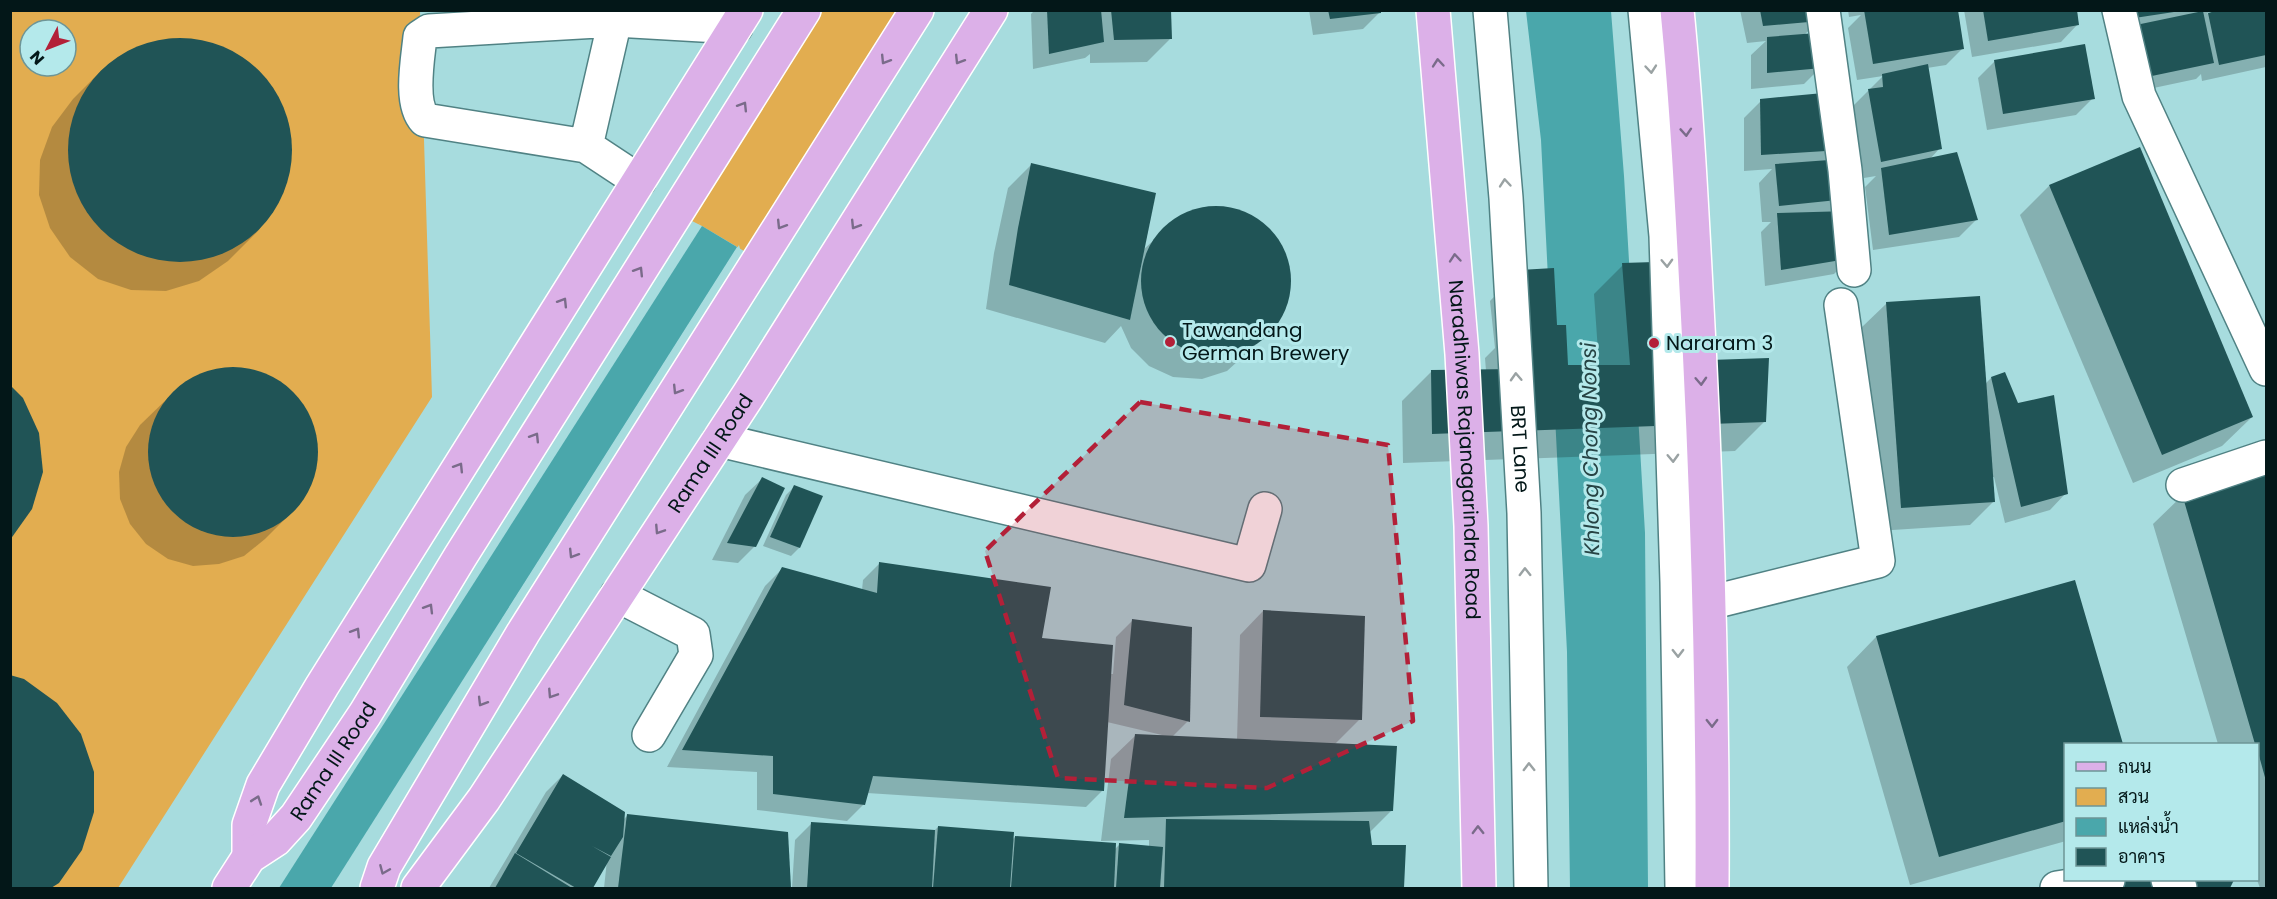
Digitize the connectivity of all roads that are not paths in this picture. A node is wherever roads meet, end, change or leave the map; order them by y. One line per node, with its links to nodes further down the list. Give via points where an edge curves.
1 (804, 10): 24 (main road, Rama III Road, one-way to 1, via 274,840 296,817 364,714)
2 (917, 10): 27 (main road, one-way to 27, via 523,633 384,867)
3 (991, 10): 17 (main road, Rama III Road, one-way to 17)
4 (1433, 10): 29 (main road, Naradhiwas Rajanagarindra Road, one-way to 4, via 1471,526 1462,354)
5 (1490, 10): 30 (street, BRT Lane, one-way to 5, via 1524,513 1506,198)
6 (1645, 10): 31 (street, one-way to 31, via 1666,236)
7 (1677, 10): 22 (main road, one-way to 22, via 1694,239)
8 (1823, 10): 14 (street)
9 (2119, 10): 16 (street, via 2139,96)
10 (741, 19): 11 (street); 13 (main road, Rama III Road)
11 (615, 20): 12 (street); 12 (street, via 429,31 420,37 416,75 418,109 424,120)
12 (586, 146): 13 (street)
13 (639, 181): 24 (main road, Rama III Road, one-way to 13, via 249,825 262,785)
14 (1854, 270)
15 (1841, 304): 22 (street, via 1878,561)
16 (2266, 369)
17 (718, 440): 20 (street, via 1249,565); 21 (main road, Rama III Road, one-way to 21)
18 (2266, 457): 19 (street)
19 (2183, 485)
20 (1265, 509)
21 (617, 595): 23 (street, via 693,634 696,655); 28 (main road, Rama III Road, one-way to 28, via 484,799)
22 (1709, 603): 32 (main road, one-way to 32)
23 (649, 735)
24 (249, 857): 26 (main road, Rama III Road)
25 (2097, 881): 33 (street)
26 (229, 888)
27 (377, 888)
28 (419, 888)
29 (1479, 888)
30 (1531, 888)
31 (1682, 888)
32 (1712, 888)
33 (2057, 888)

